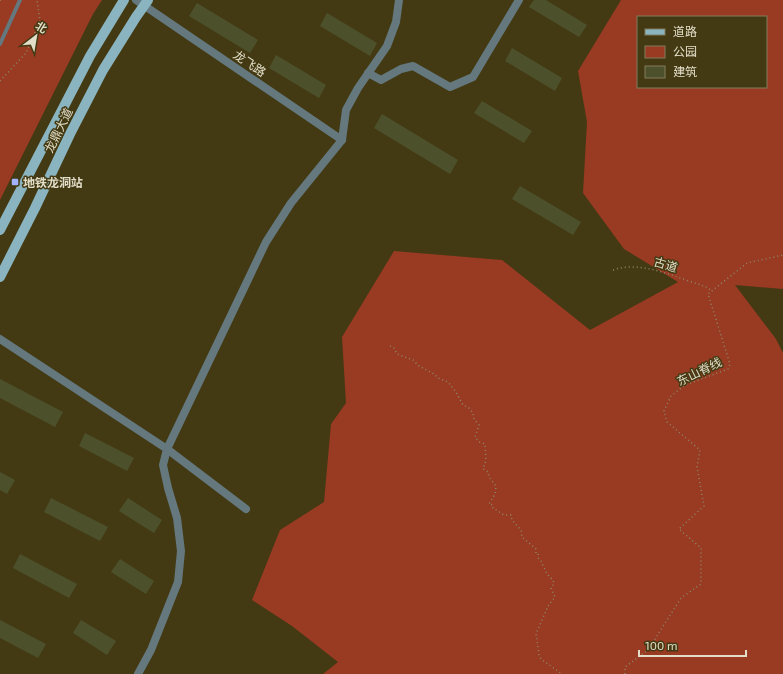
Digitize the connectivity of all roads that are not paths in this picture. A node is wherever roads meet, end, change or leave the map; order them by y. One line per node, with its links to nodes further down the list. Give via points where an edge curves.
1 (20, 0): 6 (lane)
2 (124, 0): 9 (main road, 龙鼎大道, via 90,56)
3 (399, 0): 7 (street, via 396,22 387,46)
4 (519, 0): 7 (street, via 473,77 450,87 413,66 401,69 381,80)
5 (143, 2): 8 (street, 龙飞路); 10 (main road, 龙鼎大道, via 103,70)
6 (0, 44)
7 (368, 73): 8 (street, via 346,110)
8 (342, 140): 12 (street, via 291,203 266,242)
9 (0, 230)
10 (0, 278)
11 (0, 339): 12 (street)
12 (167, 449): 13 (street); 14 (street, via 163,465 181,551 178,582 151,650)
13 (246, 509)
14 (138, 674)

